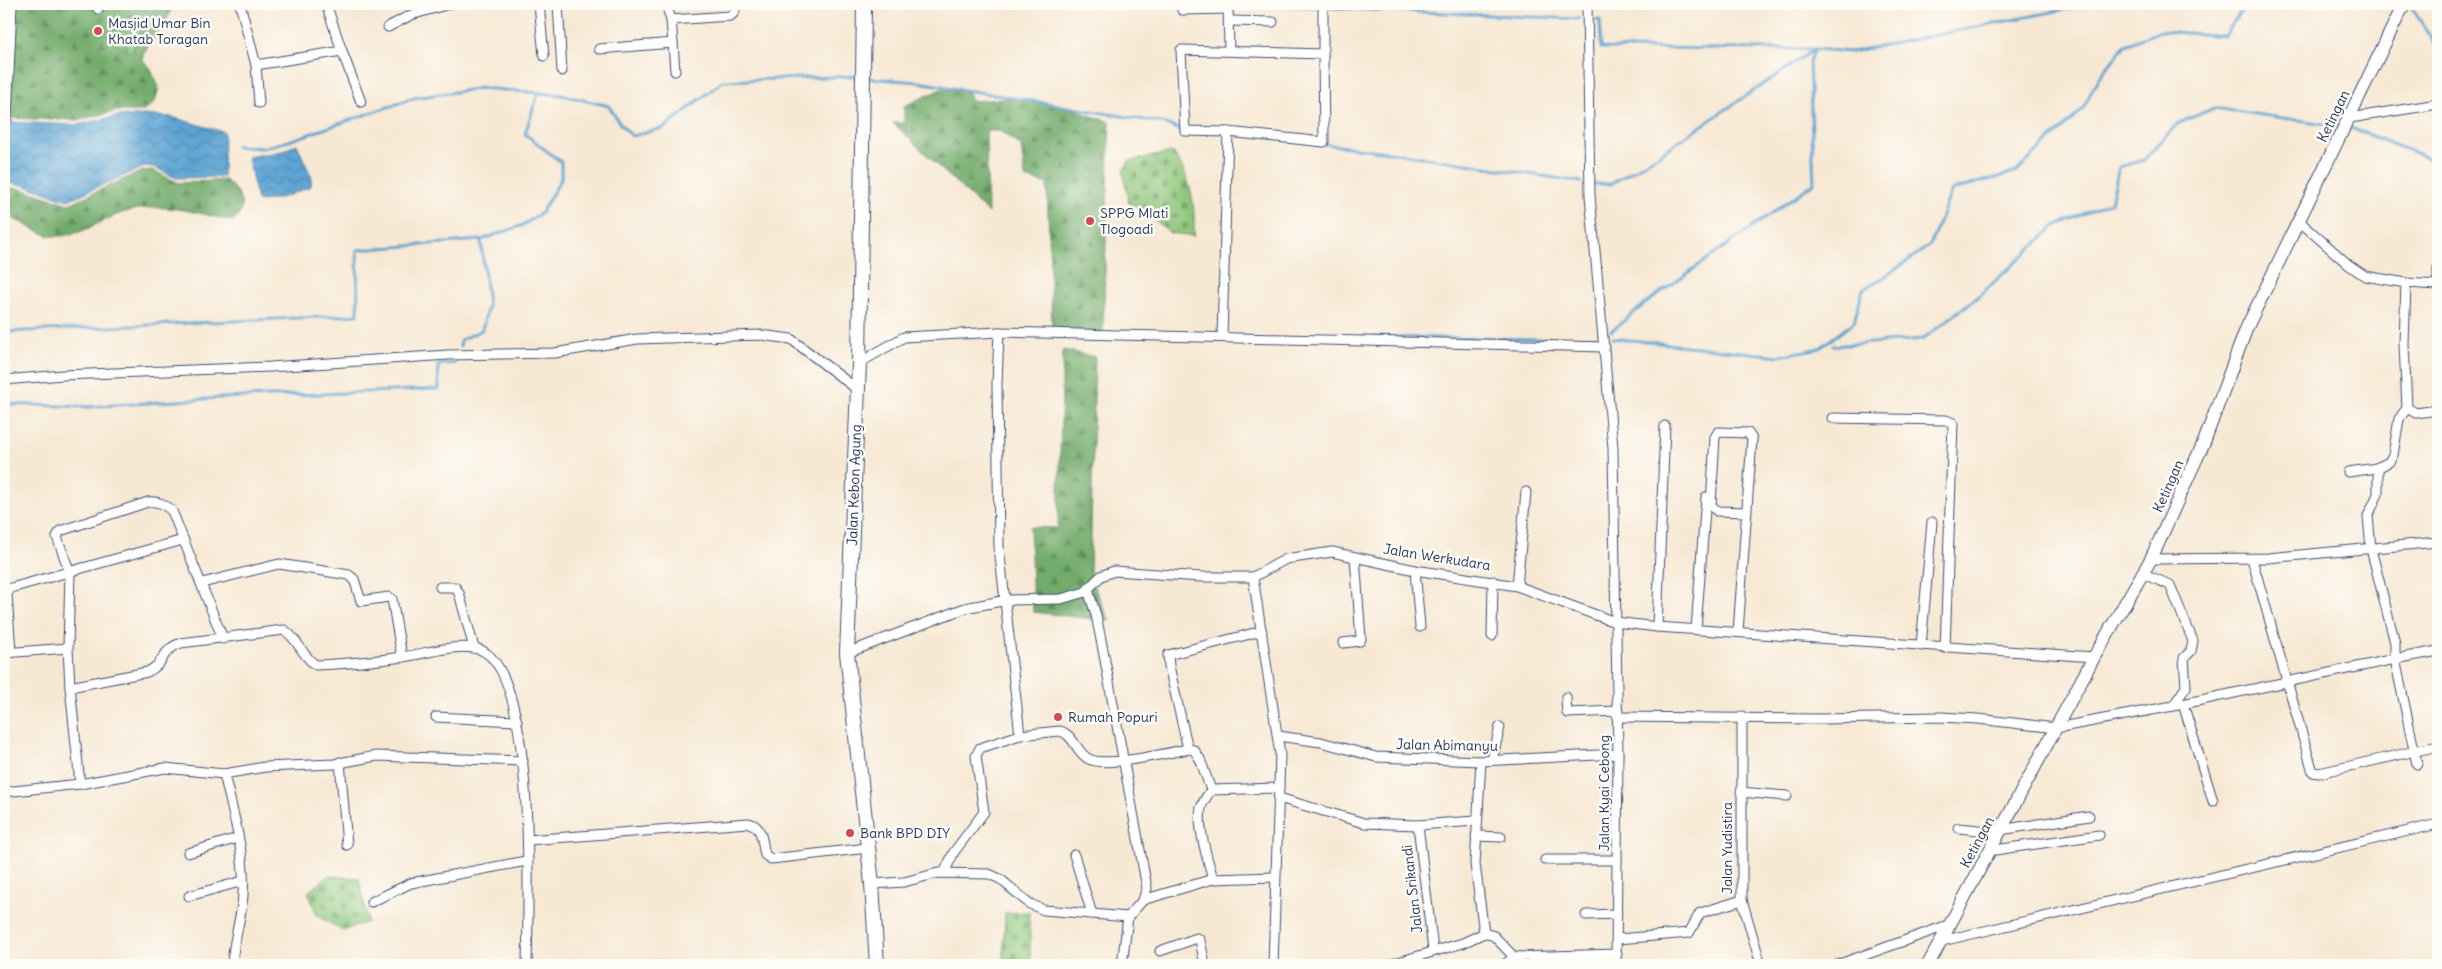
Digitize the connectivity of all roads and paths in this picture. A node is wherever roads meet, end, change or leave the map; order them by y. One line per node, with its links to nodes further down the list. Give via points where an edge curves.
1 (12, 4): 31 (street)
2 (240, 4): 25 (street)
3 (326, 4): 21 (street)
4 (449, 4): 18 (street, via 411,15)
5 (539, 4): 24 (street)
6 (558, 4): 26 (street)
7 (666, 4): 15 (street)
8 (736, 4): 15 (street, via 730,16)
9 (864, 4): 41 (main road, Jalan Kebon Agung)
10 (1323, 4): 23 (street)
11 (1587, 4): 40 (street, Jalan Kyai Cebong, via 1590,196)
12 (2404, 4): 32 (street, Ketingan)
13 (1228, 6): 14 (street); 16 (street)
14 (1182, 10)
15 (671, 20): 19 (street)
16 (1228, 21): 17 (street); 22 (street)
17 (1272, 22)
18 (388, 27)
19 (673, 42): 20 (street); 27 (street)
20 (599, 49)
21 (342, 51): 25 (street); 28 (street)
22 (1229, 51): 23 (street); 33 (street, via 1181,50 1185,131)
23 (1323, 54): 33 (street, via 1324,142)
24 (544, 56)
25 (256, 65): 29 (street)
26 (562, 71)
27 (675, 71)
28 (361, 102)
29 (259, 103)
30 (2438, 104): 32 (street)
31 (7, 118)
32 (2350, 118): 34 (street, Ketingan)
33 (1228, 132): 39 (street)
34 (2298, 220): 36 (street, via 2365,276); 58 (street, Ketingan, via 2247,327 2204,442)
35 (2438, 268): 37 (street)
36 (2406, 283): 37 (street); 44 (street)
37 (2438, 285)
38 (1000, 332): 39 (street); 41 (street, via 904,337); 69 (street, via 997,494 999,547)
39 (1222, 337): 40 (street)
40 (1605, 347): 70 (street, Jalan Kyai Cebong, via 1613,448)
41 (860, 363): 43 (main road, Jalan Kebon Agung)
42 (4, 380): 43 (street, via 448,355 555,353 637,339 760,335 791,339)
43 (858, 390): 85 (main road, Jalan Kebon Agung)
44 (2407, 408): 45 (street, via 2416,413); 49 (street, via 2395,430 2391,460)
45 (2438, 410)
46 (1832, 418): 82 (street, via 1946,420 1953,423)
47 (1665, 426): 72 (street)
48 (1711, 432): 73 (street)
49 (2378, 467): 50 (street); 56 (street, via 2378,494 2368,516)
50 (2348, 472)
51 (1526, 492): 66 (street)
52 (1747, 512): 52 (street, via 1752,436 1748,433 1718,432 1715,434 1711,505 1717,511); 75 (street)
53 (1932, 522): 79 (street)
54 (183, 540): 61 (street); 61 (street, via 172,511 166,505 148,502 57,532 58,544); 65 (street)
55 (2438, 544): 56 (street)
56 (2371, 549): 59 (street); 88 (street, via 2395,643)
57 (1355, 557): 60 (street, Jalan Werkudara); 63 (street, Jalan Werkudara, via 1332,552 1286,559); 78 (street, via 1361,639)
58 (2151, 559): 59 (street); 62 (street, Ketingan)
59 (2252, 559): 89 (street)
60 (1415, 570): 64 (street, Jalan Werkudara); 71 (street)
61 (70, 573): 80 (street); 84 (street, via 8,591)
62 (2141, 574): 87 (street, Ketingan); 93 (street, via 2170,585 2193,641 2184,658 2186,687)
63 (1254, 577): 68 (street, via 1114,571 1101,576); 74 (street)
64 (1494, 581): 66 (street, Jalan Werkudara); 76 (street)
65 (202, 583): 77 (street); 86 (street, via 279,564 349,575 354,579 362,601 392,599)
66 (1517, 586): 70 (street, Jalan Werkudara)
67 (440, 587): 81 (street, via 455,587 459,593)
68 (1088, 590): 69 (street, via 1061,599); 108 (street, via 1100,634)
69 (1007, 600): 85 (street, via 965,608); 100 (street)
70 (1615, 622): 72 (street, Jalan Werkudara); 94 (street, Jalan Kyai Cebong)
71 (1420, 627)
72 (1657, 627): 73 (street, Jalan Werkudara)
73 (1696, 629): 75 (street, Jalan Werkudara)
74 (1262, 631): 101 (street); 103 (street, via 1168,655)
75 (1738, 632): 79 (street, Jalan Werkudara)
76 (1492, 636)
77 (223, 639): 86 (street, via 284,630 307,660 316,666); 90 (street, via 173,646 166,651 157,668 147,672)
78 (1343, 643)
79 (1921, 646): 82 (street, Jalan Werkudara)
80 (68, 648): 84 (street); 90 (street)
81 (474, 648): 86 (street); 97 (street, via 485,651 503,676 514,702)
82 (1946, 648): 87 (street, Jalan Werkudara)
83 (2438, 651): 88 (street)
84 (8, 653)
85 (847, 654): 133 (main road, Jalan Kebon Agung)
86 (402, 657)
87 (2094, 657): 99 (street, Ketingan)
88 (2395, 659): 89 (street); 104 (street)
89 (2287, 681): 92 (street); 104 (street, via 2313,772)
90 (70, 687): 113 (street)
91 (1566, 697): 94 (street, via 1567,712)
92 (2183, 704): 93 (street); 120 (street)
93 (2173, 706): 99 (street)
94 (1618, 714): 96 (street); 105 (street, Jalan Kyai Cebong)
95 (436, 716): 97 (street)
96 (1742, 716): 99 (street, via 1820,719 1940,717); 117 (street, Jalan Yudistira)
97 (517, 721): 107 (street)
98 (1500, 727): 106 (street)
99 (2056, 728): 126 (street, Ketingan)
100 (1020, 735): 108 (street, via 1060,731 1071,737 1089,759); 140 (street, via 980,748 976,756 984,812 954,852)
101 (1278, 736): 109 (street, Jalan Abimanyu, via 1321,742 1376,757); 114 (street)
102 (2438, 746): 104 (street)
103 (1188, 749): 108 (street); 115 (street, via 1194,750 1200,759)
104 (2414, 752): 111 (street)
105 (1618, 754): 106 (street, Jalan Abimanyu); 138 (street, Jalan Kyai Cebong)
106 (1492, 760): 109 (street, Jalan Abimanyu)
107 (523, 761): 110 (street, via 376,756); 131 (street)
108 (1124, 761): 146 (street, via 1147,888)
109 (1481, 761): 122 (street)
110 (340, 762): 112 (street); 132 (street)
111 (2417, 764)
112 (224, 774): 113 (street, via 165,768); 130 (street)
113 (80, 784): 116 (street)
114 (1279, 788): 115 (street); 119 (street)
115 (1211, 790): 142 (street, via 1201,811)
116 (4, 792)
117 (1741, 792): 118 (street); 147 (street, Jalan Yudistira)
118 (1787, 796)
119 (1279, 798): 124 (street, via 1354,821); 141 (street)
120 (2213, 801)
121 (2089, 816): 126 (street)
122 (1476, 821): 124 (street); 128 (street)
123 (2438, 824): 156 (street)
124 (1418, 825): 157 (street, Jalan Srikandi)
125 (1958, 828): 126 (street)
126 (2000, 831): 134 (street, Ketingan)
127 (2100, 835): 134 (street)
128 (1476, 836): 129 (street); 154 (street, via 1475,864)
129 (1501, 837)
130 (238, 838): 135 (street); 143 (street)
131 (528, 840): 133 (street, via 748,823 759,828 765,855 771,859); 139 (street)
132 (347, 845)
133 (868, 848): 144 (main road, Jalan Kebon Agung)
134 (1988, 851): 153 (street, Ketingan)
135 (188, 853)
136 (1074, 855): 149 (street)
137 (1545, 860): 138 (street)
138 (1617, 860): 151 (street, Jalan Kyai Cebong)
139 (526, 861): 148 (street, via 411,883); 162 (street)
140 (944, 873): 144 (street, via 904,882); 149 (street, via 989,874 1030,904 1044,910)
141 (1275, 877): 142 (street); 166 (street)
142 (1213, 879): 146 (street)
143 (243, 881): 145 (street); 161 (street)
144 (872, 884): 163 (main road, Jalan Kebon Agung)
145 (189, 896)
146 (1143, 900): 152 (street)
147 (1742, 900): 155 (street, Jalan Yudistira, via 1700,912 1689,934); 170 (street)
148 (372, 902)
149 (1092, 914): 152 (street)
150 (1586, 914): 151 (street)
151 (1617, 914): 155 (street, Jalan Kyai Cebong)
152 (1128, 917): 164 (street)
153 (1952, 924): 156 (street, Ketingan); 171 (street)
154 (1484, 933): 157 (street, via 1463,943); 160 (street, via 1494,936)
155 (1618, 939): 159 (street, Jalan Kyai Cebong)
156 (1942, 941): 172 (street, Ketingan)
157 (1434, 950): 167 (street)
158 (1160, 951): 165 (street, via 1197,938)
159 (1616, 954): 160 (street); 169 (street, Jalan Kyai Cebong)
160 (1514, 957): 168 (street)
161 (232, 965)
162 (527, 965)
163 (877, 965)
164 (1122, 965)
165 (1205, 965)
166 (1273, 965)
167 (1388, 965)
168 (1504, 965)
169 (1616, 965)
170 (1761, 965)
171 (1837, 965)
172 (1928, 965)

